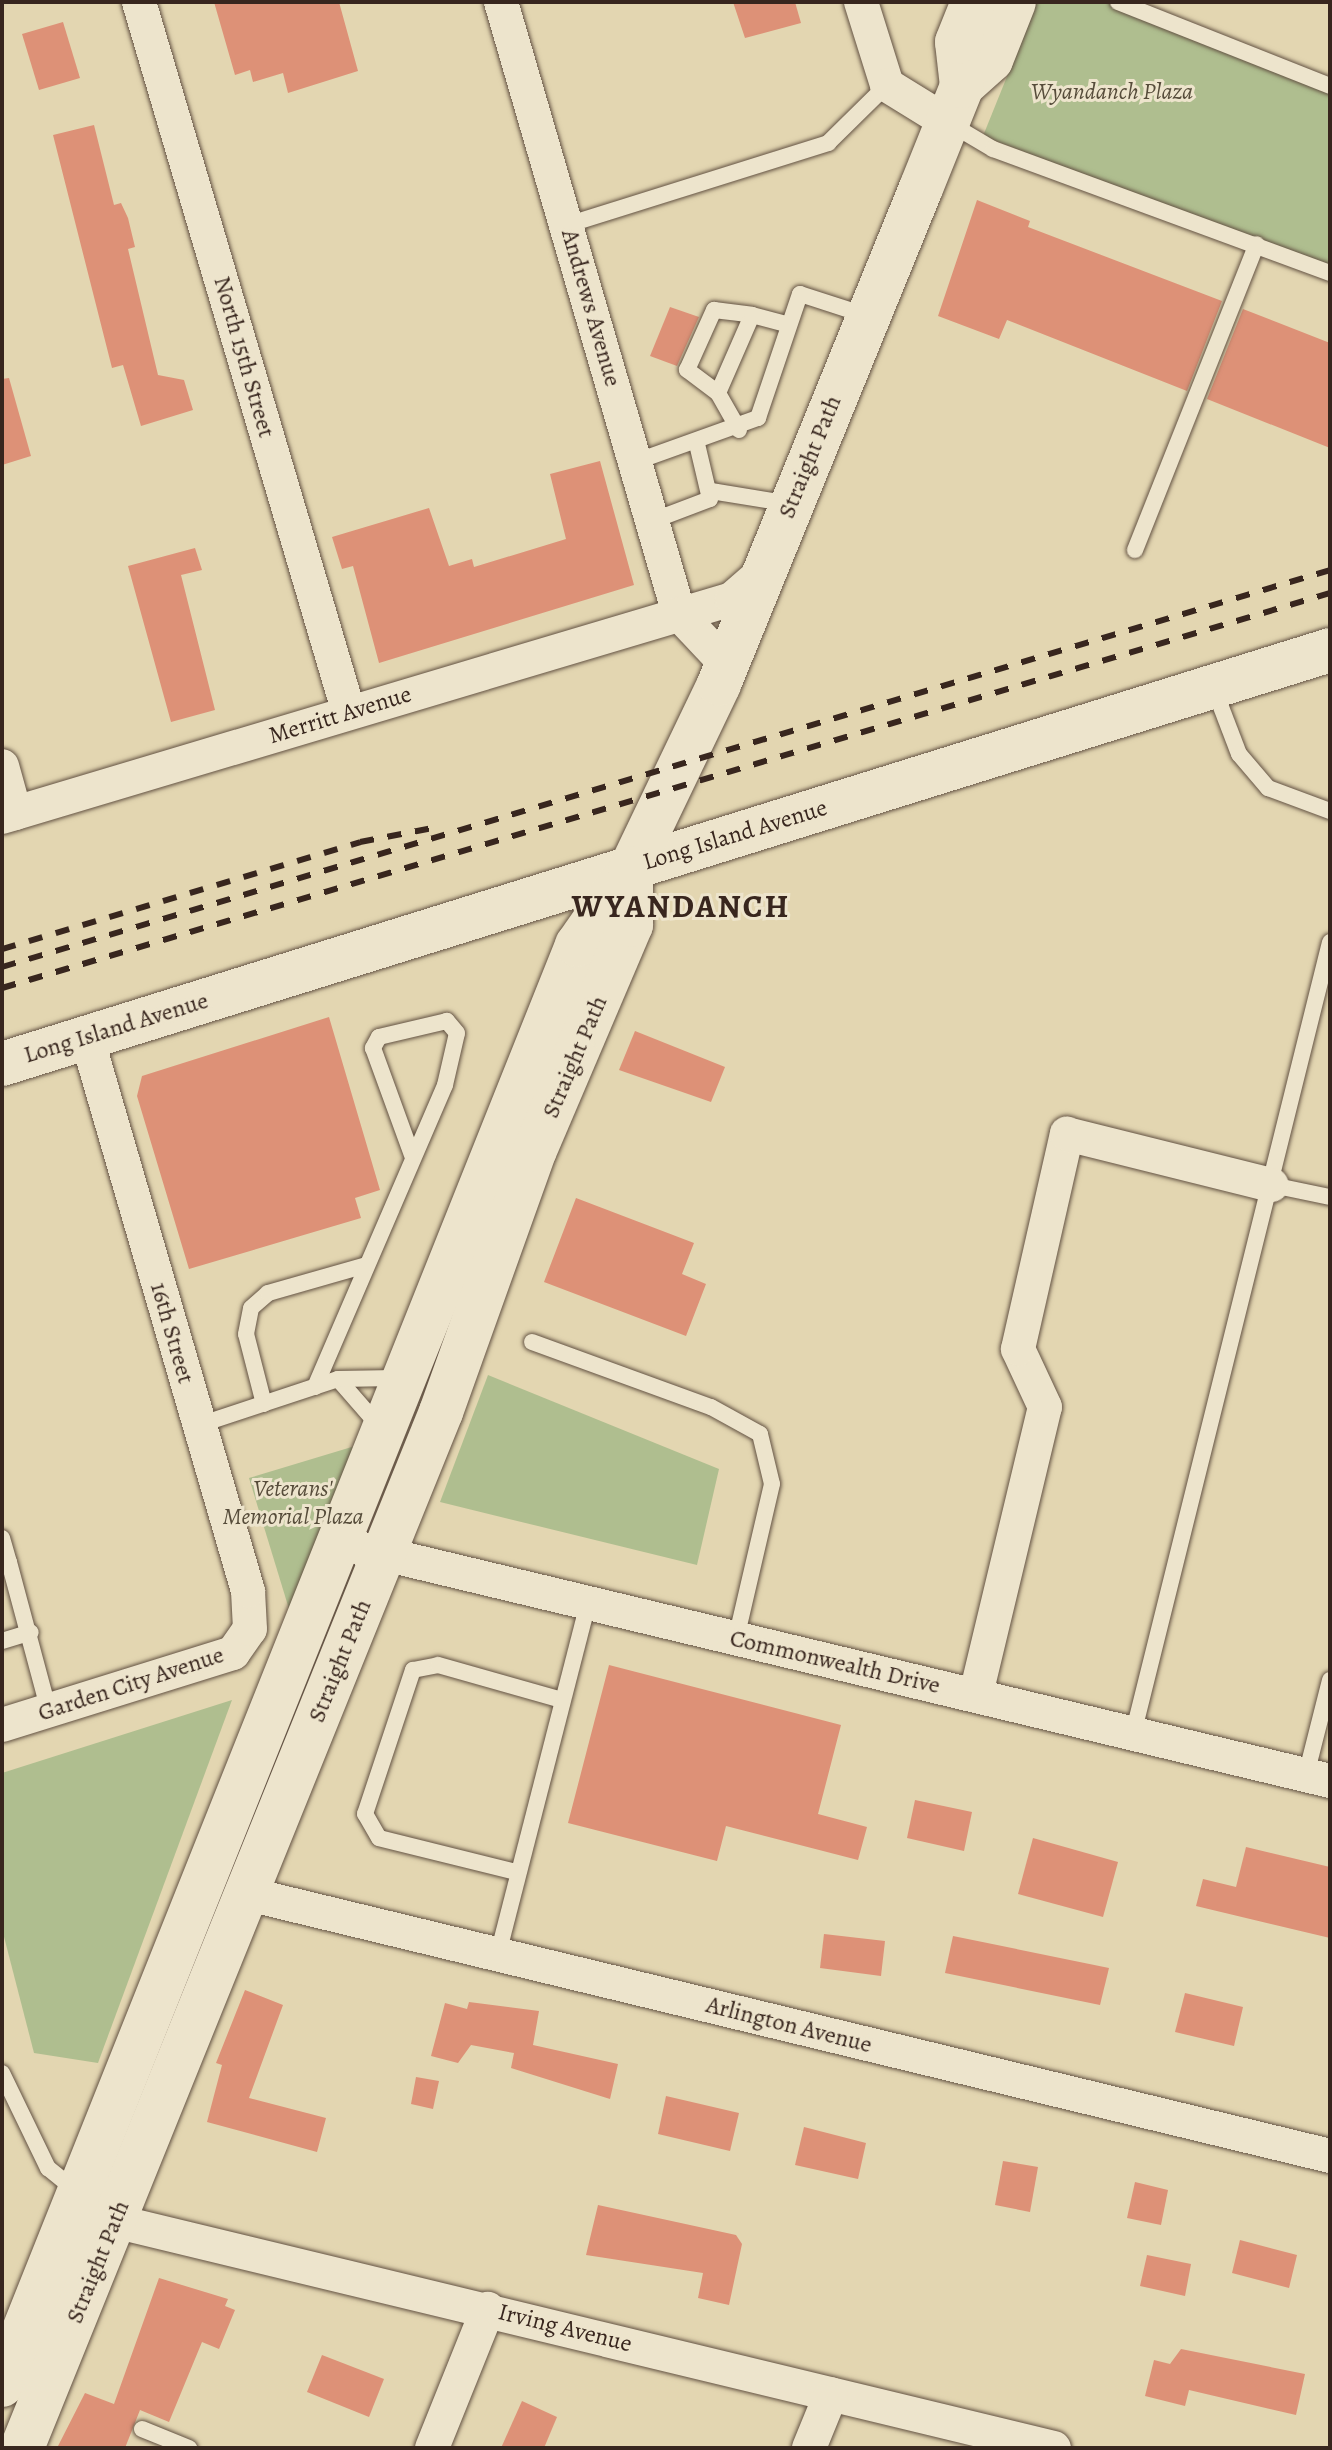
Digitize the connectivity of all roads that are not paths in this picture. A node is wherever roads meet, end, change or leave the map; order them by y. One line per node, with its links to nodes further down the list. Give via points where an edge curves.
1 (139, 2): 29 (street, North 15th Street)
2 (501, 2): 10 (street, Andrews Avenue)
3 (861, 2): 7 (street)
4 (973, 2): 9 (main road, Straight Path, via 957,42)
5 (1014, 2): 9 (main road, Straight Path, via 991,60)
6 (1118, 2): 8 (lane)
7 (887, 85): 9 (street); 10 (lane, via 828,143)
8 (1330, 86)
9 (954, 104): 11 (lane, via 993,149); 14 (main road, Straight Path)
10 (567, 225): 19 (street, Andrews Avenue)
11 (1257, 244): 12 (lane); 23 (lane)
12 (1330, 273)
13 (752, 315): 15 (lane); 16 (lane); 16 (lane, via 714,310 687,370)
14 (868, 316): 15 (lane, via 800,294); 21 (main road, Straight Path)
15 (789, 325): 17 (lane, via 758,418)
16 (718, 393): 17 (lane)
17 (739, 430): 18 (lane)
18 (697, 444): 19 (lane); 20 (lane)
19 (635, 462): 22 (street, Andrews Avenue)
20 (711, 491): 21 (lane); 22 (lane, via 710,499)
21 (790, 504): 24 (main road, Straight Path)
22 (652, 521): 25 (street, Andrews Avenue)
23 (1135, 550)
24 (763, 572): 25 (street, Merritt Avenue, via 732,599); 27 (main road, Straight Path)
25 (679, 614): 27 (street); 29 (street, Merritt Avenue)
26 (1330, 650): 28 (main road, Long Island Avenue)
27 (727, 665): 33 (main road, Straight Path)
28 (1213, 685): 31 (lane, via 1239,754 1268,788); 33 (main road, Long Island Avenue)
29 (349, 713): 32 (street, Merritt Avenue)
30 (2, 766): 32 (street)
31 (1330, 811)
32 (9, 815)
33 (631, 868): 35 (main road, Long Island Avenue); 42 (main road, Straight Path, via 577,945); 50 (main road, Straight Path, via 631,925 535,1150)
34 (1330, 942): 38 (lane)
35 (87, 1038): 36 (main road, Long Island Avenue); 46 (street, 16th Street)
36 (2, 1064)
37 (412, 1155): 37 (lane, via 455,1055 457,1033 447,1021 379,1037 373,1048); 40 (lane)
38 (1272, 1185): 39 (lane); 58 (street, via 1067,1134 1018,1349 1045,1407); 62 (lane)
39 (1330, 1197)
40 (366, 1265): 44 (lane); 45 (lane, via 268,1293 251,1308 246,1334)
41 (532, 1342): 55 (lane, via 711,1407 760,1434 772,1484)
42 (413, 1369): 43 (lane, via 386,1384); 47 (main road, Straight Path)
43 (338, 1379): 44 (lane); 47 (lane, via 371,1411)
44 (315, 1387): 45 (lane)
45 (264, 1404): 46 (lane)
46 (199, 1425): 53 (street, 16th Street, via 248,1591)
47 (384, 1438): 49 (main road, Straight Path)
48 (2, 1538): 51 (lane)
49 (339, 1543): 50 (street, Commonwealth Drive); 69 (main road, Straight Path)
50 (382, 1554): 52 (street, Commonwealth Drive); 65 (main road, Straight Path)
51 (6, 1563): 54 (lane)
52 (588, 1604): 55 (street, Commonwealth Drive); 59 (lane)
53 (250, 1629): 60 (street, Garden City Avenue, via 233,1653)
54 (31, 1632): 56 (lane); 60 (lane)
55 (736, 1639): 58 (street, Commonwealth Drive)
56 (2, 1641)
57 (1330, 1680): 63 (lane)
58 (976, 1694): 62 (street, Commonwealth Drive)
59 (562, 1700): 64 (lane); 64 (lane, via 438,1665 413,1670 365,1814 379,1838)
60 (49, 1711): 61 (street, Garden City Avenue)
61 (2, 1725)
62 (1133, 1734): 63 (street, Commonwealth Drive)
63 (1318, 1778)
64 (516, 1872): 66 (lane)
65 (248, 1894): 66 (street, Arlington Avenue); 69 (main road, Straight Path)
66 (498, 1954): 68 (street, Arlington Avenue)
67 (2, 2073): 69 (lane, via 48,2168)
68 (1330, 2156)
69 (98, 2208): 70 (street, Irving Avenue); 71 (main road, Straight Path); 74 (main road, Straight Path)
70 (488, 2309): 72 (street, Irving Avenue); 76 (street)
71 (2, 2385)
72 (831, 2394): 77 (street); 78 (street, Irving Avenue)
73 (142, 2429): 75 (lane)
74 (22, 2448)
75 (189, 2448)
76 (432, 2448)
77 (809, 2448)
78 (1054, 2448)

